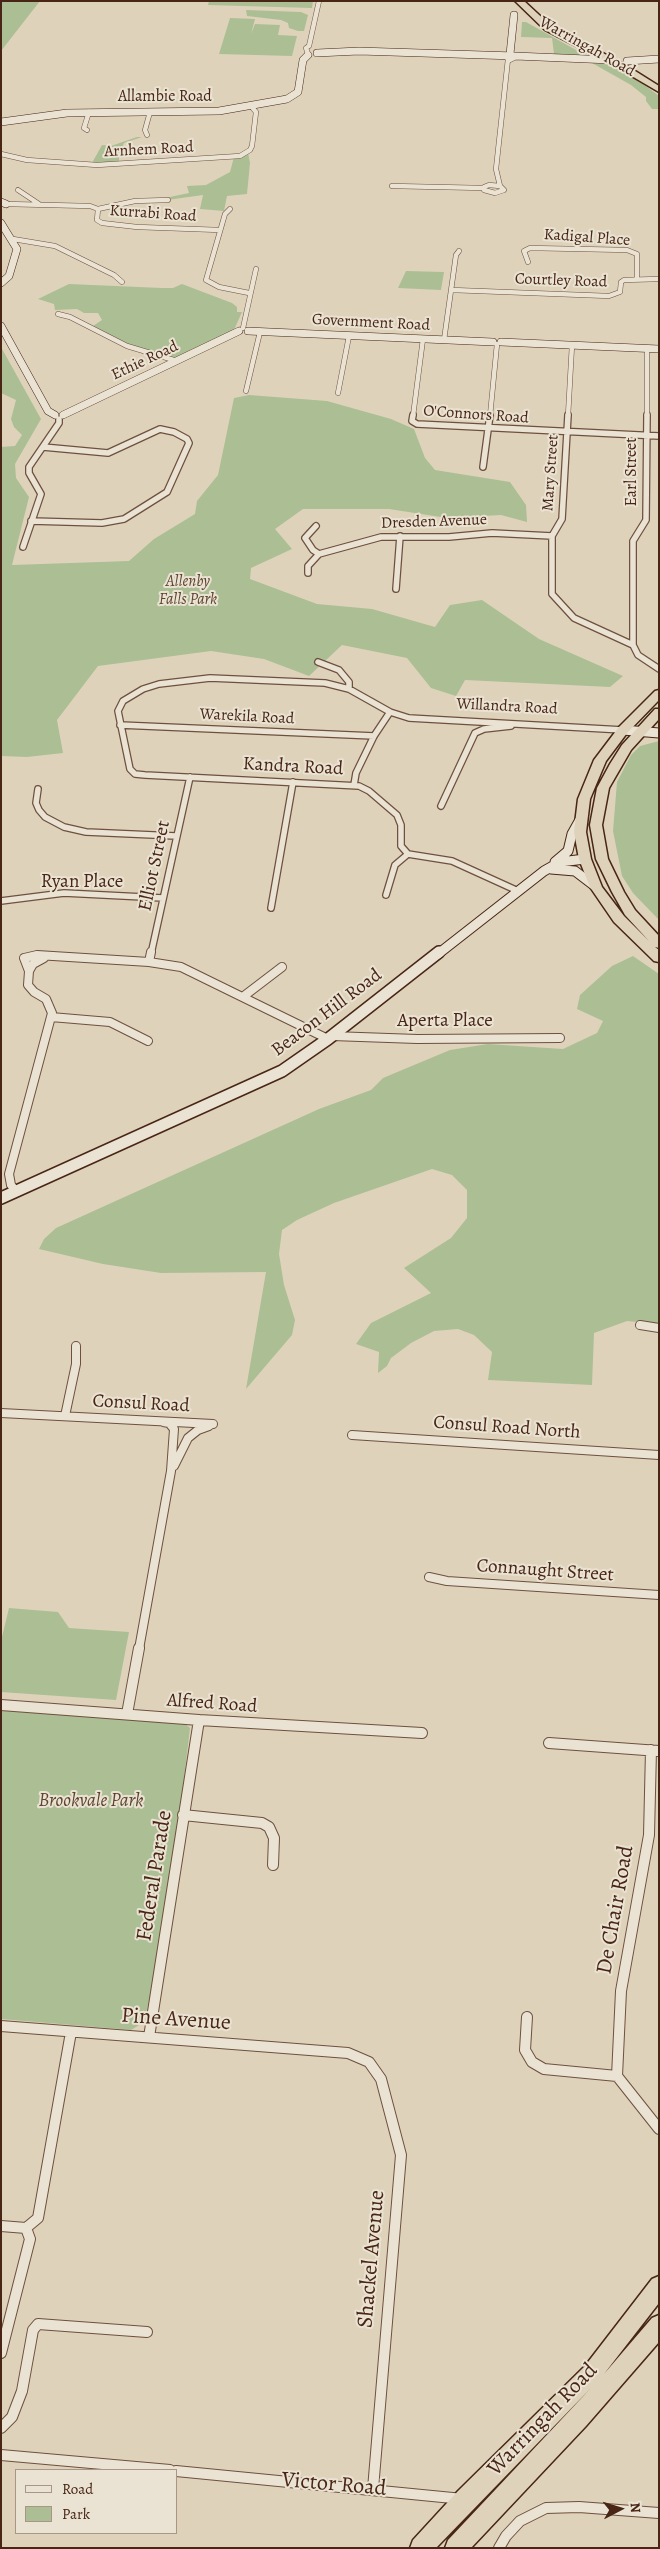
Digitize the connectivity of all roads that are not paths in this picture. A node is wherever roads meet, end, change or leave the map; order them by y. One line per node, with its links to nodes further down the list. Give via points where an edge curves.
1 (319, 1): 5 (street)
2 (531, 1): 9 (highway, Warringah Road, via 568,31)
3 (522, 5): 4 (highway); 8 (highway, Warringah Road, via 548,28)
4 (514, 15): 7 (main road)
5 (309, 46): 6 (street); 6 (street, via 306,48)
6 (314, 54): 7 (main road, Allambie Road); 13 (main road, Allambie Road, via 304,65 296,95 287,100)
7 (508, 56): 8 (main road, Allambie Road); 20 (street)
8 (610, 60): 9 (highway, Allambie Road); 12 (highway, Warringah Road)
9 (627, 61): 10 (main road, Allambie Road); 11 (highway, Warringah Road)
10 (659, 61)
11 (650, 73)
12 (659, 90)
13 (251, 106): 15 (main road, Allambie Road, via 218,112); 19 (street, Arnhem Road, via 256,112 252,146 240,156 104,165 27,160)
14 (89, 112): 15 (main road, Allambie Road); 16 (main road, Allambie Road); 17 (street, via 84,128)
15 (150, 112): 18 (street, via 145,130)
16 (1, 122)
17 (87, 130)
18 (147, 135)
19 (1, 154)
20 (496, 170): 21 (street); 23 (street)
21 (489, 185): 23 (street); 24 (street)
22 (392, 186): 24 (street)
23 (500, 186): 24 (street, via 504,190 499,193)
24 (483, 188)
25 (18, 190): 28 (street)
26 (168, 200): 29 (street, via 135,201)
27 (3, 204): 28 (street)
28 (39, 204): 29 (street)
29 (98, 209): 32 (street, Kurrabi Road, via 97,219 102,223)
30 (230, 209): 32 (street)
31 (1, 222): 33 (main road)
32 (220, 230): 42 (street, via 206,280 219,287)
33 (13, 239): 39 (street, via 55,246); 40 (main road, via 17,253 8,278)
34 (459, 251): 41 (street)
35 (528, 262): 37 (street, Kadigal Place, via 524,251 530,248 626,250 637,254)
36 (256, 268): 42 (street)
37 (638, 278): 38 (street); 41 (street, Courtley Road, via 624,280 620,292 609,296)
38 (659, 279)
39 (122, 282)
40 (1, 283)
41 (452, 290): 49 (street)
42 (249, 293): 45 (street)
43 (58, 314): 54 (street, via 127,346)
44 (1, 326): 57 (main road, via 48,411)
45 (243, 330): 46 (main road, Government Road); 54 (main road, Ethie Road)
46 (260, 332): 47 (main road, Government Road); 55 (street)
47 (349, 336): 48 (main road, Government Road); 56 (street)
48 (422, 340): 49 (main road, Government Road); 58 (street, O'Connors Road, via 412,421)
49 (444, 340): 50 (main road, Government Road)
50 (497, 343): 51 (main road, Government Road); 58 (street)
51 (572, 345): 52 (main road, Government Road); 59 (street, Mary Street)
52 (647, 348): 53 (main road, Government Road); 60 (street, Earl Street)
53 (659, 349)
54 (177, 361): 57 (main road, Ethie Road)
55 (246, 391)
56 (338, 394)
57 (59, 416): 62 (street)
58 (488, 429): 59 (street, O'Connors Road); 63 (street)
59 (567, 433): 60 (street, O'Connors Road); 67 (street, Mary Street, via 562,517)
60 (645, 436): 61 (street, O'Connors Road); 72 (street, Earl Street, via 646,520 633,541)
61 (659, 436)
62 (43, 447): 64 (street, via 28,470 41,491); 64 (street, via 108,453 160,429 174,432 189,443 167,492 124,519 102,523)
63 (483, 467)
64 (31, 520): 68 (street)
65 (316, 526): 69 (street, via 305,538)
66 (400, 536): 67 (street, Dresden Avenue, via 449,537 492,533); 69 (street, Dresden Avenue, via 371,539); 71 (street)
67 (552, 536): 72 (street, Mary Street, via 552,594 574,618)
68 (23, 547)
69 (319, 554): 70 (street, via 308,566)
70 (308, 573)
71 (396, 589)
72 (633, 645): 74 (street, via 638,655)
73 (318, 662): 75 (street, via 339,670 349,682)
74 (659, 668)
75 (350, 689): 77 (street, Willandra Road); 80 (street, via 335,684 305,682 210,678 177,681 151,686 129,696 118,711)
76 (659, 694): 81 (highway)
77 (390, 712): 79 (street, Willandra Road, via 416,718); 84 (street)
78 (659, 712): 82 (highway)
79 (528, 724): 81 (street, Willandra Road); 89 (street, via 484,728 475,733)
80 (120, 725): 84 (street, Warekila Road); 85 (street, Kandra Road, via 129,766 135,774)
81 (623, 730): 82 (main road); 90 (highway, via 600,760 589,782)
82 (641, 731): 83 (main road); 94 (highway, via 616,764 598,805 596,825)
83 (659, 733)
84 (374, 736): 87 (street, via 356,773)
85 (190, 777): 86 (street, Kandra Road); 91 (street, Elliot Street)
86 (293, 782): 87 (street, Kandra Road); 101 (street)
87 (354, 785): 92 (street, Kandra Road, via 369,791 397,814 401,825 401,846)
88 (38, 788): 91 (street, via 36,802 39,810 64,828)
89 (441, 806)
90 (581, 818): 93 (highway); 95 (main road, via 572,834 568,851)
91 (176, 836): 99 (street, Elliot Street)
92 (408, 854): 97 (street, via 452,861); 98 (street, via 395,864)
93 (584, 859): 94 (highway, Beacon Hill Road); 95 (main road, Beacon Hill Road); 96 (highway)
94 (602, 859): 102 (highway, via 624,902)
95 (550, 867): 96 (main road, via 575,871); 97 (main road, Beacon Hill Road)
96 (596, 887): 104 (highway, via 618,919)
97 (518, 891): 110 (main road, Beacon Hill Road)
98 (386, 895)
99 (163, 898): 100 (street, Ryan Place, via 64,894); 105 (street, Elliot Street)
100 (1, 901)
101 (271, 908)
102 (659, 944)
103 (52, 957): 105 (street); 107 (street, via 38,960); 107 (street, via 25,957)
104 (659, 958)
105 (149, 962): 108 (street, via 189,969)
106 (282, 967): 108 (street)
107 (29, 972): 109 (street, via 28,985 49,1002)
108 (244, 996): 110 (street)
109 (51, 1017): 112 (street, via 110,1022); 113 (street, via 9,1174)
110 (329, 1038): 111 (street, Aperta Place); 113 (main road, Beacon Hill Road, via 282,1070)
111 (560, 1038)
112 (148, 1041)
113 (16, 1191): 114 (main road, Beacon Hill Road)
114 (1, 1198)
115 (640, 1325): 116 (street)
116 (659, 1328)
117 (76, 1346): 119 (street, via 76,1364)
118 (1, 1413): 119 (street, Consul Road)
119 (65, 1416): 120 (street, Consul Road)
120 (163, 1422): 123 (street, via 169,1423 174,1430); 123 (street, Consul Road, via 213,1424 188,1438)
121 (352, 1434): 122 (street, Consul Road North)
122 (659, 1455)
123 (172, 1471): 127 (street)
124 (429, 1577): 125 (street, Connaught Street, via 447,1581)
125 (659, 1595)
126 (1, 1705): 127 (street, Alfred Road)
127 (126, 1714): 128 (street, Alfred Road)
128 (199, 1720): 129 (street, Alfred Road); 132 (street, Federal Parade)
129 (422, 1733)
130 (549, 1743): 131 (street)
131 (655, 1750): 139 (street, De Chair Road, via 649,1835 621,1991)
132 (183, 1815): 133 (street, via 262,1823 269,1827 274,1838); 137 (street, Federal Parade)
133 (273, 1865)
134 (527, 2017): 139 (street, via 525,2050 532,2062 544,2069)
135 (1, 2026): 136 (street, Pine Avenue)
136 (71, 2032): 137 (street, Pine Avenue); 142 (street, via 38,2218)
137 (149, 2037): 138 (street, Pine Avenue)
138 (348, 2053): 151 (street, Shackel Avenue, via 369,2062 381,2078 401,2155)
139 (617, 2076): 140 (street)
140 (659, 2129)
141 (1, 2226): 142 (street)
142 (26, 2228): 146 (street, via 30,2239)
143 (659, 2286): 152 (highway, Warringah Road, via 592,2373)
144 (659, 2325): 154 (highway, Warringah Road, via 578,2419)
145 (147, 2332): 147 (street, via 38,2324 33,2330 22,2391 12,2418)
146 (1, 2354)
147 (1, 2428)
148 (1, 2455): 149 (street)
149 (159, 2469)
150 (178, 2471): 151 (street, Victor Road)
151 (373, 2489): 152 (street, Victor Road)
152 (466, 2499): 154 (highway); 155 (highway, Warringah Road)
153 (659, 2513): 157 (street, via 546,2508 520,2521)
154 (486, 2517): 156 (highway, Warringah Road)
155 (421, 2548)
156 (456, 2548)
157 (499, 2548)

